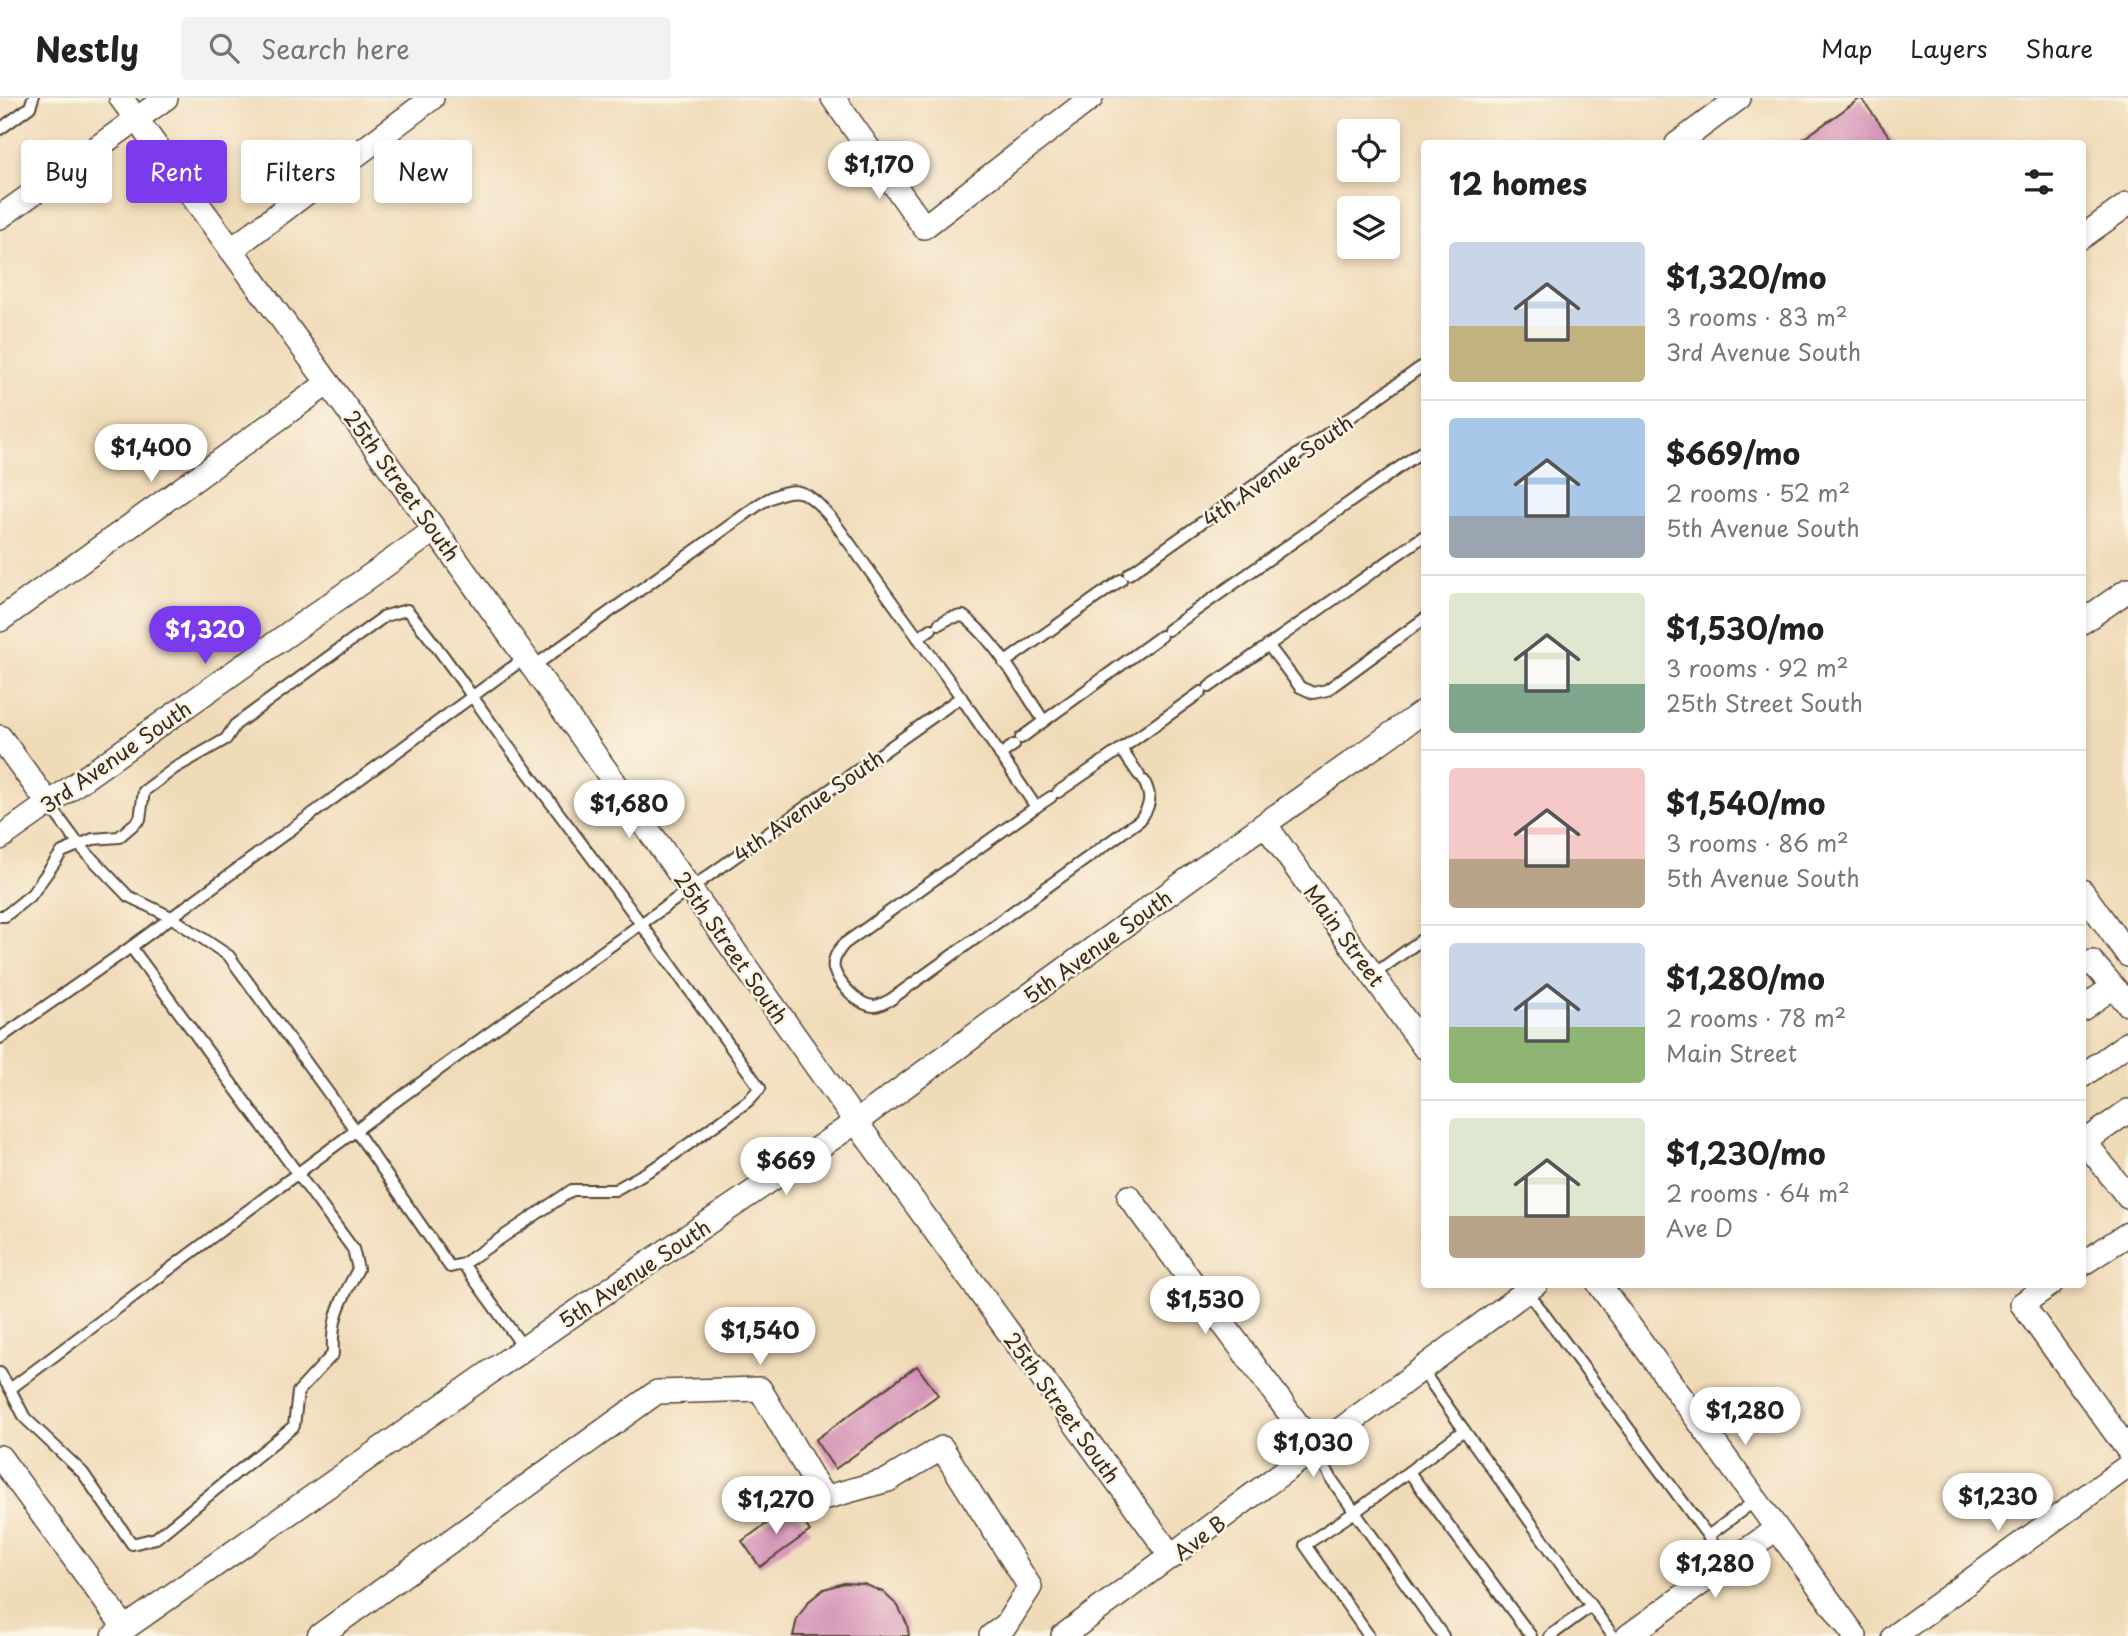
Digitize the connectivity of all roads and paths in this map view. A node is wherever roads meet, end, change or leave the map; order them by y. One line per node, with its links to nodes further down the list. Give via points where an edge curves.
1 (33, 98): 9 (lane, via 30,107)
2 (121, 98): 8 (street, 25th Street South)
3 (166, 98): 8 (street)
4 (432, 98): 14 (street)
5 (833, 98): 6 (street, via 924,227)
6 (1091, 98)
7 (1739, 98): 10 (street)
8 (136, 120): 12 (street); 14 (street, 25th Street South)
9 (0, 129)
10 (1682, 140)
11 (2128, 204): 13 (street)
12 (0, 217)
13 (2086, 234)
14 (231, 250): 16 (street, 25th Street South)
15 (1421, 367): 27 (lane, 4th Avenue South)
16 (328, 383): 18 (street, 25th Street South); 22 (street)
17 (1421, 452): 31 (lane)
18 (435, 530): 26 (street, 25th Street South); 35 (street, 3rd Avenue South)
19 (1421, 538): 25 (lane)
20 (2128, 590): 21 (street)
21 (2086, 619)
22 (0, 620)
23 (1421, 622): 25 (lane, via 1327,690 1313,694 1300,687)
24 (918, 638): 26 (lane, via 818,502 800,491 781,492); 27 (lane, via 950,618 963,616); 29 (lane)
25 (1268, 645): 33 (lane)
26 (529, 662): 28 (lane); 40 (street, 25th Street South)
27 (1004, 663): 31 (lane)
28 (471, 697): 39 (lane, via 407,610 385,616 236,725 226,739 144,791 140,819 119,837); 43 (lane); 44 (lane)
29 (961, 697): 34 (lane); 40 (lane, 4th Avenue South)
30 (1421, 713): 37 (street, 5th Avenue South)
31 (1044, 721): 34 (lane)
32 (0, 737): 35 (street)
33 (1121, 749): 36 (lane); 36 (lane, via 1150,794 1149,807 1140,820 890,1000 876,1006 860,1003 834,970 835,955 844,944)
34 (1000, 755): 36 (lane)
35 (48, 803): 38 (street, 3rd Avenue South); 39 (lane)
36 (1036, 807)
37 (1265, 824): 49 (street, Main Street); 57 (street, 5th Avenue South)
38 (0, 838)
39 (79, 845): 42 (lane, via 62,852 32,894); 43 (lane, via 128,896)
40 (690, 888): 44 (lane, 4th Avenue South); 57 (street, 25th Street South)
41 (2086, 897): 47 (street)
42 (0, 916)
43 (171, 917): 46 (lane); 58 (lane, via 229,956)
44 (642, 923): 58 (lane, 4th Avenue South); 66 (lane, via 760,1088 661,1164 615,1190 572,1190)
45 (1421, 940): 49 (lane)
46 (131, 947): 53 (lane); 61 (lane)
47 (2128, 955)
48 (2086, 964): 50 (street, via 2092,962)
49 (1374, 974): 52 (street, Main Street)
50 (2121, 995): 51 (street)
51 (2086, 1008)
52 (1421, 1037)
53 (0, 1038)
54 (2128, 1043): 55 (street)
55 (2086, 1073)
56 (2128, 1111): 59 (street)
57 (856, 1122): 70 (street, 5th Avenue South); 84 (street, 25th Street South)
58 (356, 1131): 61 (lane, 4th Avenue South); 66 (lane, via 450,1267)
59 (2086, 1142)
60 (2086, 1145): 63 (street)
61 (299, 1173): 73 (lane, 4th Avenue South); 73 (lane, via 353,1249 358,1269 332,1331 333,1354 298,1392 294,1426 156,1538 132,1545 83,1473 25,1418)
62 (1129, 1197): 75 (street)
63 (2128, 1197)
64 (2128, 1234): 65 (street)
65 (2086, 1261)
66 (463, 1264): 70 (lane)
67 (1531, 1288): 71 (street, Ave B); 83 (lane)
68 (1602, 1288): 80 (street)
69 (2045, 1288): 76 (street, via 2022,1304)
70 (524, 1348): 87 (street, 5th Avenue South)
71 (1422, 1370): 74 (lane); 75 (street, Ave B)
72 (0, 1373): 73 (lane)
73 (9, 1390)
74 (1464, 1430): 79 (lane); 86 (lane)
75 (1316, 1449): 81 (lane); 84 (street, Ave B)
76 (2128, 1450)
77 (0, 1457): 87 (street)
78 (2128, 1466): 98 (street)
79 (1409, 1472): 81 (lane); 93 (lane)
80 (1756, 1500): 82 (street); 83 (lane)
81 (1355, 1512): 91 (lane, via 1306,1545); 92 (lane)
82 (1776, 1529): 85 (street); 97 (street)
83 (1708, 1536): 85 (lane)
84 (1172, 1557): 90 (street, Ave B)
85 (1727, 1564): 96 (street)
86 (1591, 1606): 94 (lane); 95 (lane)
87 (119, 1632)
88 (319, 1636): 89 (street, via 657,1392 760,1389 824,1498 888,1480 942,1448 1030,1587 1006,1625)
89 (991, 1636)
90 (1063, 1636)
91 (1368, 1636)
92 (1443, 1636)
93 (1531, 1636)
94 (1550, 1636)
95 (1613, 1636)
96 (1628, 1636)
97 (1854, 1636)
98 (1894, 1636)

